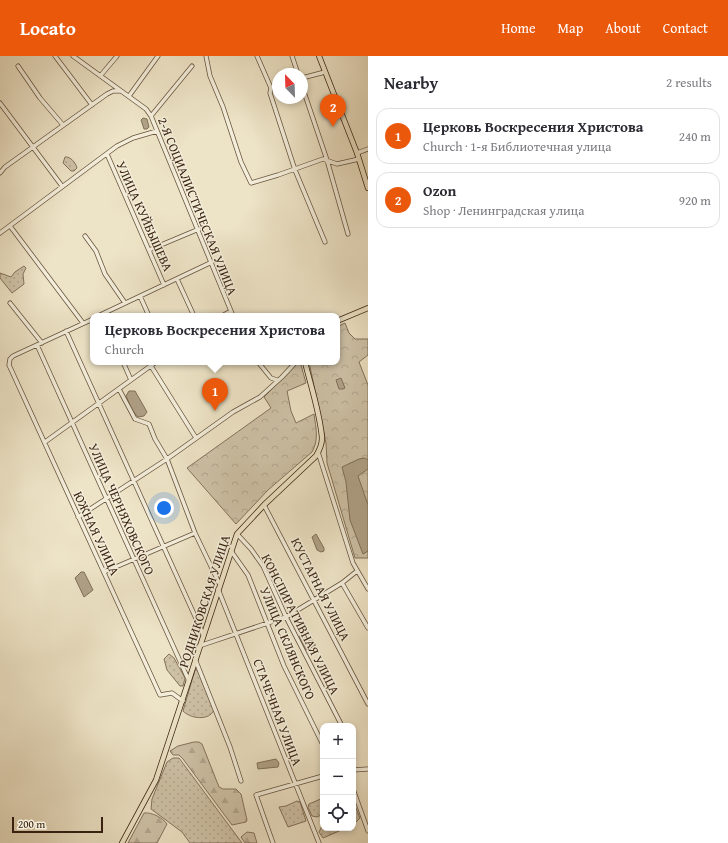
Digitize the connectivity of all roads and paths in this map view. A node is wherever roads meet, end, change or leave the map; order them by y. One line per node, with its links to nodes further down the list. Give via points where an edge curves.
1 (55, 56): 19 (street)
2 (74, 56): 13 (street)
3 (117, 56): 13 (street)
4 (158, 56): 17 (street)
5 (206, 56): 32 (street, via 210,76 223,106 239,158 250,181 254,183)
6 (257, 56): 15 (street)
7 (292, 56): 11 (street)
8 (319, 56): 12 (main road)
9 (18, 66): 22 (street)
10 (192, 66): 21 (street)
11 (296, 68)
12 (325, 72): 14 (street); 26 (main road)
13 (101, 75): 16 (street, 2-Я СОЦИАЛИСТИЧЕСКАЯ УЛИЦА)
14 (308, 76)
15 (271, 88): 32 (street, via 270,93)
16 (122, 92): 17 (street, 2-Я СОЦИАЛИСТИЧЕСКАЯ УЛИЦА); 19 (street, via 113,91)
17 (128, 96): 21 (street, 2-Я СОЦИАЛИСТИЧЕСКАЯ УЛИЦА, via 146,108)
18 (0, 103): 24 (street)
19 (92, 104): 22 (street)
20 (308, 104): 29 (street)
21 (151, 116): 23 (street, 2-Я СОЦИАЛИСТИЧЕСКАЯ УЛИЦА)
22 (63, 125): 24 (street)
23 (157, 131): 27 (street, via 127,140); 37 (street, 2-Я СОЦИАЛИСТИЧЕСКАЯ УЛИЦА)
24 (34, 147): 31 (street); 34 (street)
25 (368, 149): 26 (street)
26 (358, 153): 28 (main road)
27 (107, 154): 34 (street); 42 (street, УЛИЦА КУЙБЫШЕВА)
28 (359, 159): 29 (street, via 337,164); 35 (main road)
29 (327, 160): 32 (street, via 323,159); 39 (street)
30 (0, 164): 31 (street)
31 (5, 167): 33 (street)
32 (295, 170): 41 (street)
33 (0, 173)
34 (62, 186): 36 (street)
35 (368, 188)
36 (10, 226): 38 (street); 57 (street)
37 (198, 229): 42 (street); 43 (street, 2-Я СОЦИАЛИСТИЧЕСКАЯ УЛИЦА)
38 (0, 233)
39 (348, 234)
40 (85, 236): 48 (street, via 96,251 105,274)
41 (325, 242)
42 (150, 250): 45 (street, УЛИЦА КУЙБЫШЕВА)
43 (212, 262): 44 (street); 50 (street, 2-Я СОЦИАЛИСТИЧЕСКАЯ УЛИЦА)
44 (178, 279): 45 (street); 53 (street)
45 (164, 285): 46 (street)
46 (140, 296): 48 (street); 52 (street)
47 (10, 303): 59 (street)
48 (125, 304): 51 (street)
49 (368, 308): 56 (main road)
50 (230, 311): 54 (street)
51 (107, 313)
52 (148, 313)
53 (193, 313)
54 (227, 313)
55 (90, 320): 57 (street)
56 (340, 320)
57 (84, 323): 58 (street)
58 (66, 331): 59 (street); 69 (street)
59 (42, 343): 60 (street)
60 (37, 345): 70 (street, УЛИЦА ЧЕРНЯХОВСКОГО); 72 (street, ЮЖНАЯ УЛИЦА, via 13,356 10,365)
61 (124, 365): 66 (street)
62 (260, 365): 67 (street, via 271,378)
63 (293, 365): 67 (street)
64 (306, 365): 73 (main road, via 322,439)
65 (150, 366): 66 (street); 71 (street)
66 (131, 380): 68 (street)
67 (277, 380): 71 (street, via 260,397)
68 (119, 389): 69 (street); 74 (street, СТАЧЕЧНАЯ УЛИЦА, via 135,419 148,423)
69 (98, 403): 70 (street); 75 (street)
70 (72, 422): 72 (street); 76 (street, УЛИЦА ЧЕРНЯХОВСКОГО)
71 (196, 438): 74 (street)
72 (45, 442): 78 (street, ЮЖНАЯ УЛИЦА)
73 (318, 452): 77 (main road, РОДНИКОВСКАЯ УЛИЦА); 84 (street)
74 (167, 459): 75 (street); 79 (street, СТАЧЕЧНАЯ УЛИЦА)
75 (134, 481): 76 (street); 81 (street)
76 (106, 498): 78 (street); 83 (street, УЛИЦА ЧЕРНЯХОВСКОГО)
77 (264, 505): 80 (main road, РОДНИКОВСКАЯ УЛИЦА); 89 (street, КУСТАРНАЯ УЛИЦА)
78 (78, 516): 85 (street, ЮЖНАЯ УЛИЦА)
79 (195, 533): 81 (street); 87 (street, СТАЧЕЧНАЯ УЛИЦА)
80 (237, 534): 82 (main road, РОДНИКОВСКАЯ УЛИЦА); 90 (street, КОНСПИРАТИВНАЯ УЛИЦА, via 263,566)
81 (163, 546): 83 (street); 94 (street)
82 (231, 551): 87 (main road, РОДНИКОВСКАЯ УЛИЦА); 91 (street, УЛИЦА СКЛЯНСКОГО, via 248,575)
83 (134, 559): 85 (street); 97 (street, УЛИЦА ЧЕРНЯХОВСКОГО)
84 (357, 571): 86 (street); 88 (street)
85 (104, 572): 98 (street, ЮЖНАЯ УЛИЦА, via 160,695 172,693)
86 (342, 582): 89 (street); 92 (street)
87 (219, 586): 93 (street, СТАЧЕЧНАЯ УЛИЦА); 94 (main road, РОДНИКОВСКАЯ УЛИЦА)
88 (368, 588)
89 (314, 599): 90 (street); 99 (street, КУСТАРНАЯ УЛИЦА)
90 (286, 617): 91 (street); 100 (street, КОНСПИРАТИВНАЯ УЛИЦА)
91 (267, 624): 93 (street); 101 (street, УЛИЦА СКЛЯНСКОГО, via 284,666)
92 (368, 628)
93 (237, 633): 95 (street); 106 (street, СТАЧЕЧНАЯ УЛИЦА, via 269,720)
94 (204, 634): 95 (main road, РОДНИКОВСКАЯ УЛИЦА)
95 (199, 646): 96 (main road, РОДНИКОВСКАЯ УЛИЦА)
96 (195, 659): 97 (main road, РОДНИКОВСКАЯ УЛИЦА); 105 (street)
97 (189, 682): 98 (main road, РОДНИКОВСКАЯ УЛИЦА)
98 (183, 701): 109 (main road, РОДНИКОВСКАЯ УЛИЦА, via 156,780)
99 (368, 704)
100 (340, 723)
101 (320, 740)
102 (368, 769): 103 (street)
103 (356, 770)
104 (320, 777): 106 (street)
105 (241, 781)
106 (297, 784): 110 (street, via 256,795); 111 (street, СТАЧЕЧНАЯ УЛИЦА)
107 (355, 795): 108 (street)
108 (368, 831)
109 (122, 843)
110 (273, 843)
111 (320, 843)

